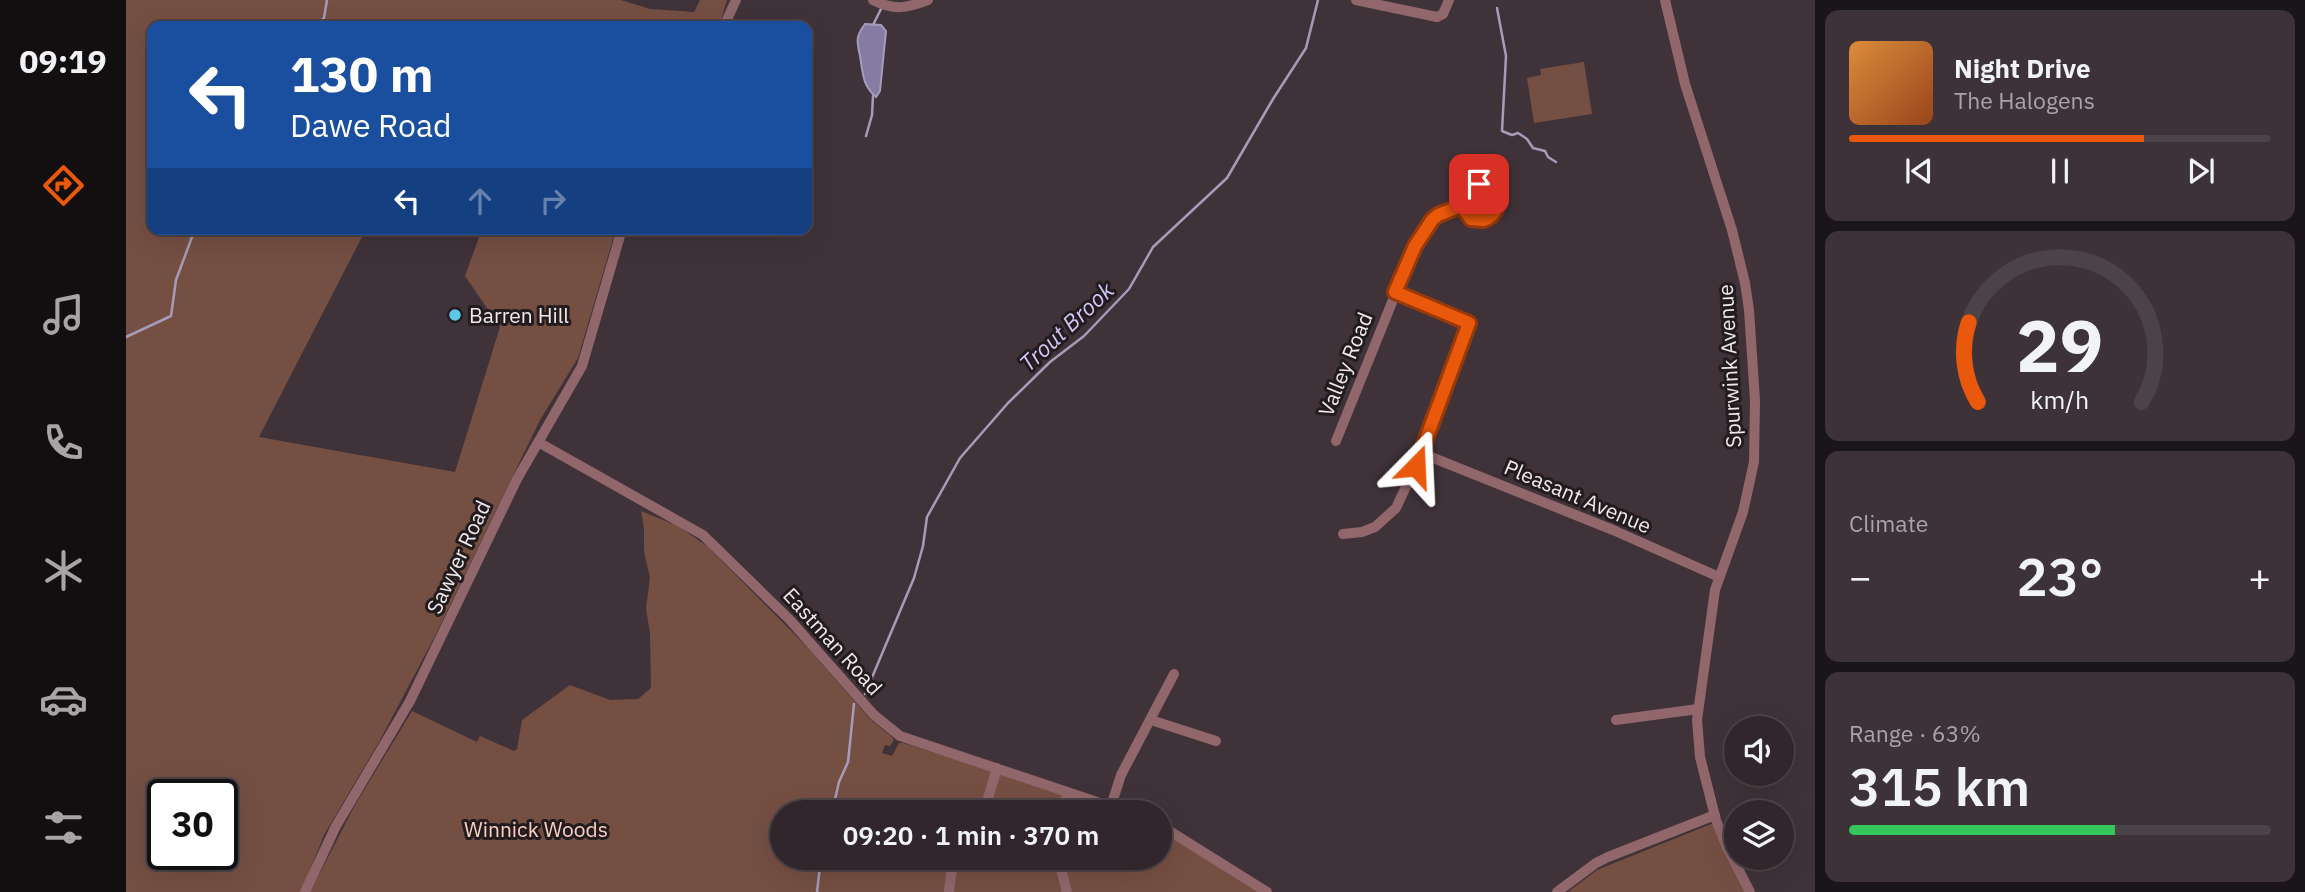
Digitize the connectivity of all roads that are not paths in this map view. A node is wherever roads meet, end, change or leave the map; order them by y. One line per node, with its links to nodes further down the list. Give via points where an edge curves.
1 (736, 0): 7 (street)
2 (873, 0): 3 (street, via 892,8)
3 (929, 0)
4 (1356, 0): 5 (street, via 1437,17 1443,15)
5 (1449, 0)
6 (1665, 0): 15 (street, Spurwink Avenue, via 1685,84 1732,230 1749,310 1754,462 1743,512)
7 (726, 21)
8 (1461, 206): 10 (street, Valley Road, via 1432,220)
9 (620, 235): 12 (street, Sawyer Road, via 585,359)
10 (1395, 292): 11 (street, Valley Road); 13 (street, via 1469,323)
11 (1336, 440)
12 (538, 442): 21 (street, Eastman Road, via 703,535 790,620 874,715 900,736); 31 (street, Sawyer Road, via 410,701 336,826)
13 (1421, 453): 14 (street, via 1391,514 1362,532); 15 (street, Pleasant Avenue, via 1602,525)
14 (1342, 534)
15 (1719, 578): 17 (street, Spurwink Avenue)
16 (1174, 674): 18 (street)
17 (1698, 709): 19 (street); 27 (street, Spurwink Avenue, via 1700,757)
18 (1151, 720): 20 (street); 26 (street)
19 (1616, 720)
20 (1216, 741)
21 (997, 768): 22 (street, Eastman Road); 23 (street)
22 (1067, 792): 24 (street); 25 (street, Eastman Road)
23 (988, 800)
24 (1065, 800)
25 (1092, 800)
26 (1113, 800)
27 (1715, 815): 35 (street, via 1608,857); 36 (street, Spurwink Avenue)
28 (1172, 833): 34 (street)
29 (952, 870): 32 (street)
30 (1061, 870): 33 (street)
31 (306, 892)
32 (949, 892)
33 (1067, 892)
34 (1267, 892)
35 (1557, 892)
36 (1750, 892)

